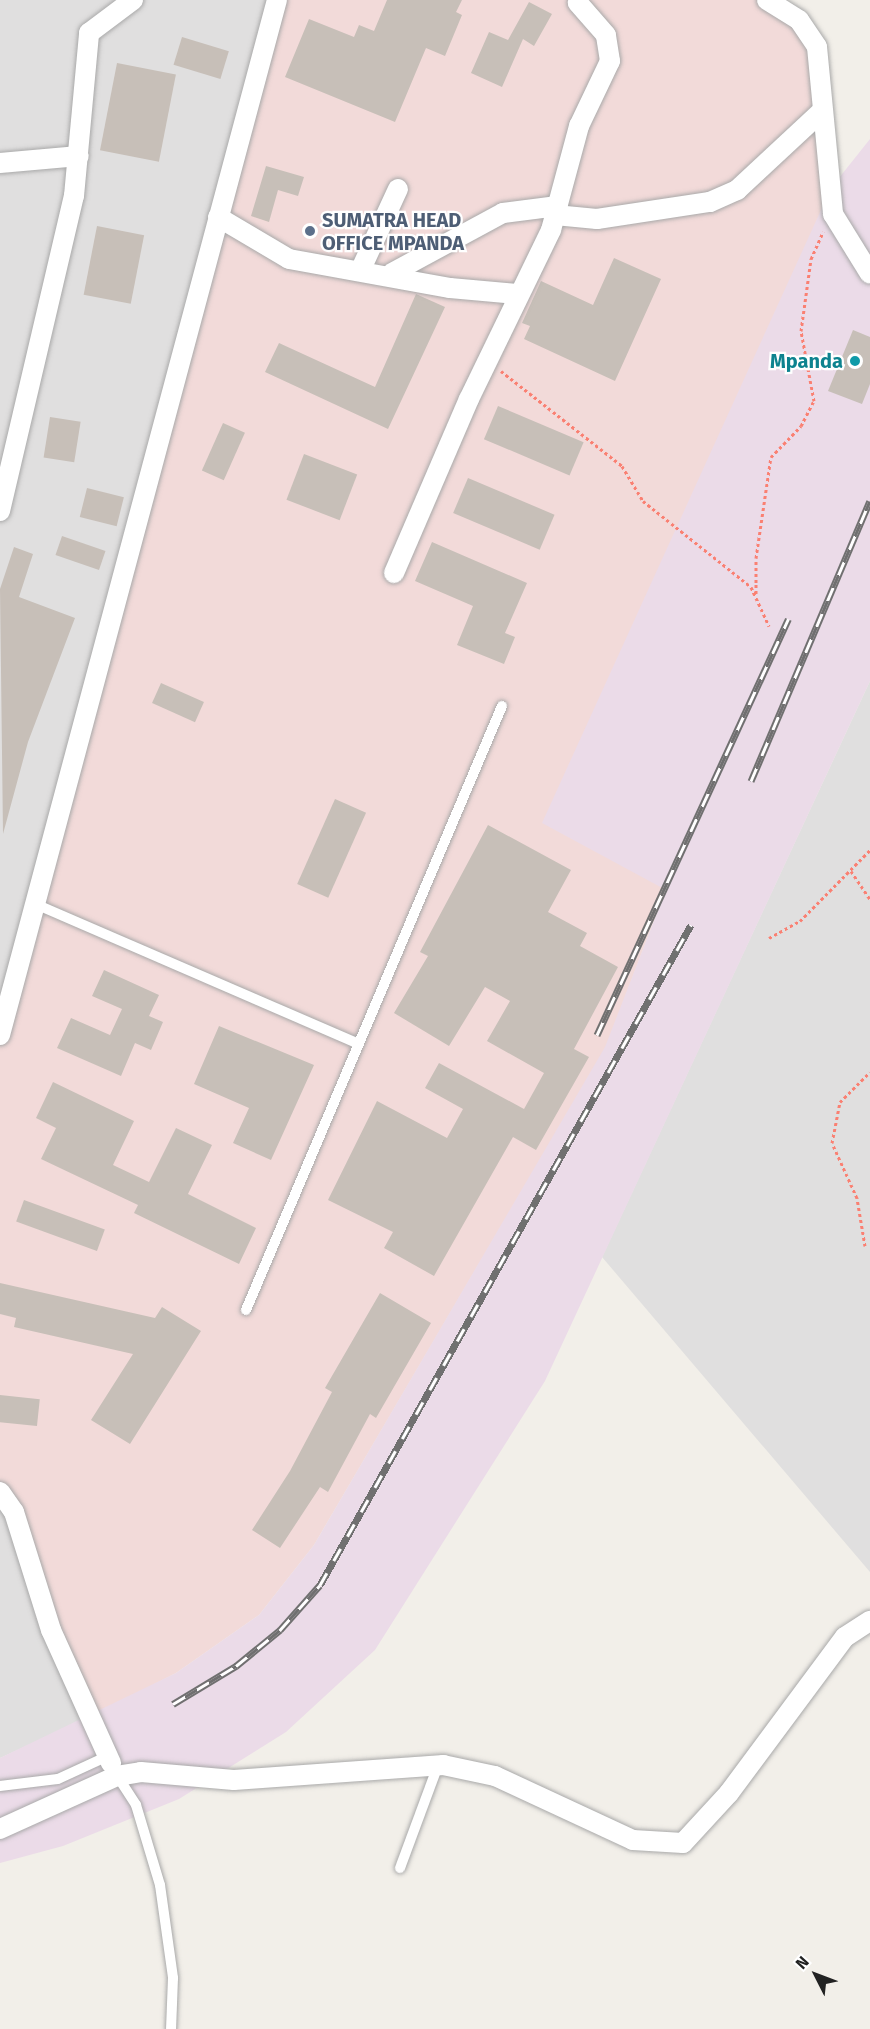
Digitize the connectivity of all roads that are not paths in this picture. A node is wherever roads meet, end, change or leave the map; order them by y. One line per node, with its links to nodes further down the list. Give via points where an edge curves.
1 (133, 0): 6 (street, via 89,33)
2 (277, 0): 10 (street)
3 (767, 0): 5 (street, via 799,20 817,47)
4 (578, 3): 9 (street, via 606,35 610,61 579,126)
5 (821, 112): 9 (street, via 737,190 710,202 597,219); 13 (street, via 833,214)
6 (79, 156): 7 (street); 15 (street)
7 (0, 162)
8 (398, 189): 11 (street)
9 (557, 210): 12 (street, via 502,213 438,253); 14 (street)
10 (218, 217): 11 (street, via 289,259); 18 (street)
11 (361, 269): 12 (street)
12 (392, 273): 14 (street, via 450,288)
13 (870, 274)
14 (517, 294): 16 (street)
15 (0, 511)
16 (394, 573)
17 (501, 706): 20 (lane)
18 (32, 903): 19 (street); 20 (lane)
19 (0, 1035)
20 (357, 1043): 21 (lane)
21 (246, 1310)
22 (0, 1492): 24 (street, via 14,1512 51,1630)
23 (870, 1621): 25 (street, via 845,1637 729,1793 682,1843 633,1840 495,1776)
24 (112, 1765): 25 (street, via 141,1772 234,1780); 26 (lane, via 58,1779); 27 (street); 29 (lane, via 136,1804 160,1885 173,1978)
25 (438, 1765): 28 (lane)
26 (0, 1786)
27 (0, 1829)
28 (400, 1868)
29 (171, 2029)

